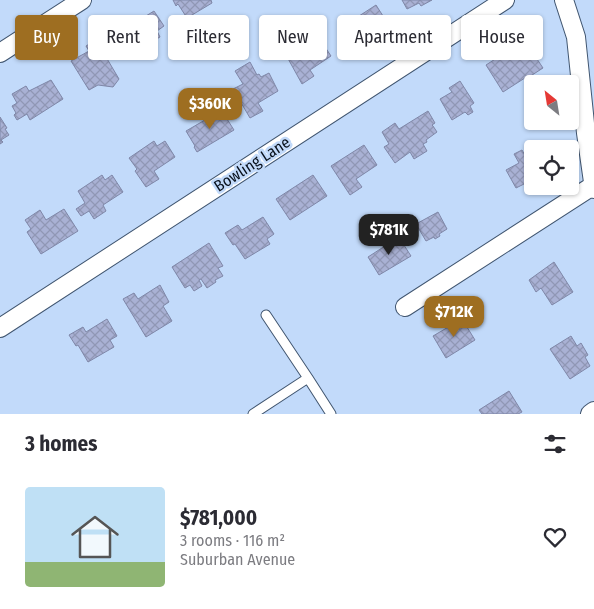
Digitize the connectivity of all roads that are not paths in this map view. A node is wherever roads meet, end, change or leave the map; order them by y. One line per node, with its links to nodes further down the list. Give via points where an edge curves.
1 (82, 0): 4 (street)
2 (505, 0): 8 (street, Bowling Lane)
3 (564, 0): 5 (street, via 576,37)
4 (0, 53)
5 (594, 187): 6 (street)
6 (405, 307)
7 (266, 315): 9 (lane)
8 (0, 328)
9 (308, 378): 11 (lane); 12 (lane)
10 (594, 411): 13 (street)
11 (253, 414)
12 (332, 414)
13 (590, 414)

